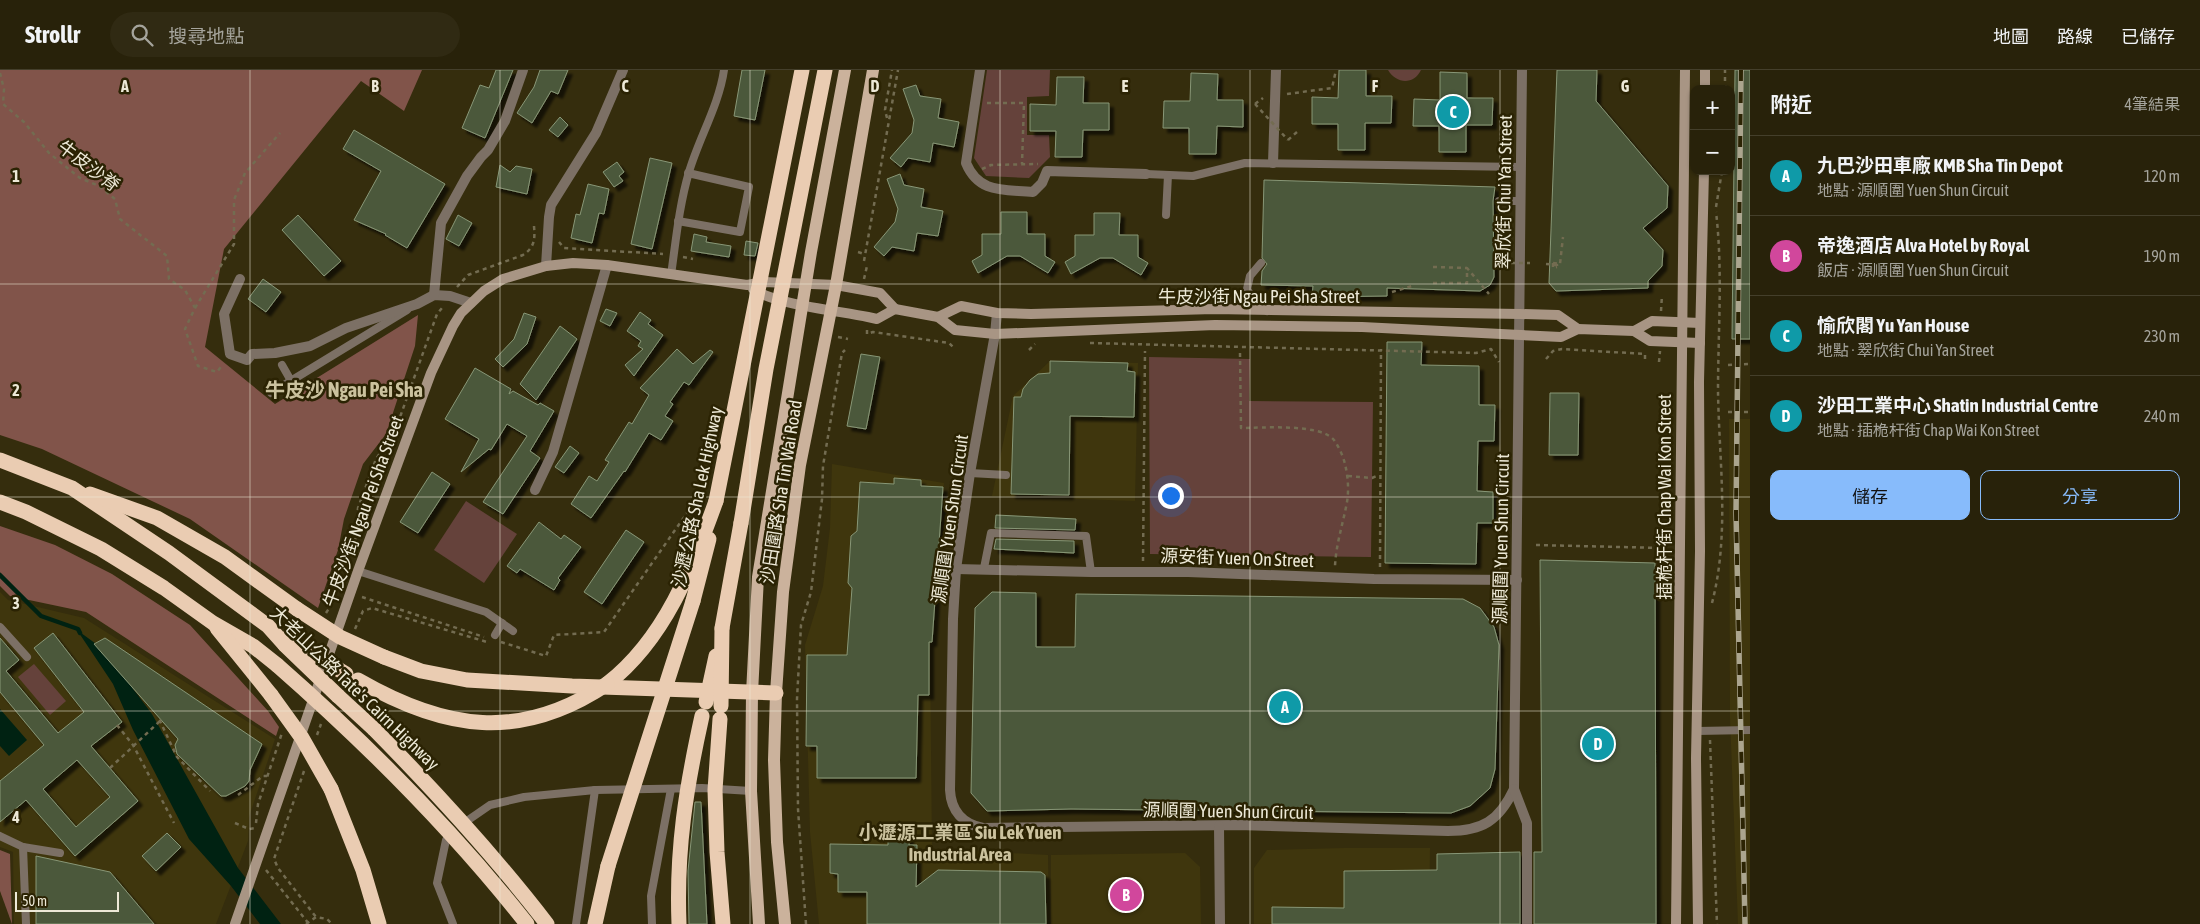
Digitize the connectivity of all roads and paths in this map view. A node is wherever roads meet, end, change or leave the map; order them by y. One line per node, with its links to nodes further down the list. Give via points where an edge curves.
1 (524, 70): 68 (street, via 506,121 441,223)
2 (623, 70): 52 (street, via 596,133 551,205)
3 (724, 70): 30 (lane)
4 (802, 70): 116 (highway, 沙瀝公路 Sha Lek Highway, bridge)
5 (825, 70): 133 (highway, bridge, via 766,369)
6 (844, 70): 63 (main road, 沙田圍路 Sha Tin Wai Road)
7 (873, 70): 64 (main road, 沙田圍路 Sha Tin Wai Road)
8 (892, 70): 23 (path, via 885,110)
9 (898, 70): 23 (path)
10 (980, 70): 21 (street)
11 (1276, 70): 20 (street)
12 (1336, 70): 20 (path, via 1332,88)
13 (1522, 70): 28 (street, 翠欣街 Chui Yan Street)
14 (1685, 70): 79 (street, 插桅杆街 Chap Wai Kon Street)
15 (1705, 70): 18 (street)
16 (1725, 70): 19 (path)
17 (0, 73): 72 (path, 牛皮沙脊, via 3,104 24,122 49,153 80,178 99,186 115,199 120,219 167,256 168,278 185,290)
18 (1705, 85)
19 (1725, 85)
20 (1275, 95): 26 (street)
21 (975, 103): 27 (path, via 1024,103); 31 (street, via 966,152)
22 (1255, 104): 24 (path, bridge, via 1288,140)
23 (888, 120): 44 (path)
24 (1297, 132)
25 (280, 133): 72 (path, via 245,173 234,200 234,244)
26 (1273, 163): 28 (lane); 33 (lane, via 1246,163 1193,176)
27 (1022, 164): 29 (path, via 1038,164); 31 (path, via 991,165)
28 (1521, 167): 37 (street, 翠欣街 Chui Yan Street)
29 (1047, 171): 31 (street, via 1033,192 986,187); 32 (street)
30 (688, 173): 39 (lane); 39 (lane, via 749,187 740,232)
31 (970, 173)
32 (1146, 174): 33 (lane)
33 (1168, 175): 38 (lane)
34 (1704, 175): 80 (street, 插桅杆街 Chap Wai Kon Street)
35 (1721, 175): 129 (path, via 1716,210 1720,248 1718,358 1722,533 1719,576)
36 (1499, 201): 37 (lane)
37 (1521, 201): 77 (street, 翠欣街 Chui Yan Street)
38 (1166, 215)
39 (678, 221): 43 (lane)
40 (1563, 237): 50 (path, bridge, via 1560,264 1553,263 1553,268 1557,265)
41 (557, 239): 43 (path, via 564,248)
42 (858, 252): 44 (path)
43 (674, 254): 45 (path); 56 (lane)
44 (864, 254): 46 (path)
45 (693, 260)
46 (864, 261)
47 (1261, 263): 57 (lane)
48 (1495, 263): 49 (path, bridge)
49 (1530, 263)
50 (1546, 264)
51 (607, 265): 52 (street, 牛皮沙街 Ngau Pei Sha Street, via 573,263); 56 (street, 牛皮沙街 Ngau Pei Sha Street); 115 (street, via 553,452)
52 (546, 266): 69 (street, 牛皮沙街 Ngau Pei Sha Street, via 503,279)
53 (867, 266): 60 (path)
54 (1433, 268): 55 (path)
55 (1467, 268): 61 (path, via 1467,282); 67 (path)
56 (671, 275): 62 (street, 牛皮沙街 Ngau Pei Sha Street)
57 (1250, 276): 58 (lane); 75 (lane, via 1248,292)
58 (1260, 277)
59 (240, 279): 98 (street, via 224,314)
60 (864, 279)
61 (1433, 283)
62 (747, 285): 63 (street, 牛皮沙街 Ngau Pei Sha Street, via 764,282); 71 (street, 牛皮沙街 Ngau Pei Sha Street, via 761,295)
63 (805, 285): 64 (street, 牛皮沙街 Ngau Pei Sha Street); 71 (main road, 沙田圍路 Sha Tin Wai Road)
64 (836, 285): 73 (main road, 沙田圍路 Sha Tin Wai Road); 74 (street, 牛皮沙街 Ngau Pei Sha Street, via 880,293)
65 (1412, 286): 66 (path)
66 (1392, 292)
67 (1490, 294)
68 (434, 296): 69 (street, via 450,296); 70 (street)
69 (471, 303): 125 (street, 牛皮沙街 Ngau Pei Sha Street, via 453,326 431,373)
70 (417, 304): 98 (street, via 346,328 310,346 252,354 247,360); 105 (lane)
71 (802, 305): 73 (street, 牛皮沙街 Ngau Pei Sha Street); 138 (main road, 沙田圍路 Sha Tin Wai Road, via 758,577)
72 (195, 308): 98 (path, via 185,329 198,366 217,372)
73 (831, 309): 74 (street, 牛皮沙街 Ngau Pei Sha Street, via 876,319); 139 (main road, 沙田圍路 Sha Tin Wai Road, via 795,498 783,592)
74 (895, 309): 78 (street, 牛皮沙街 Ngau Pei Sha Street)
75 (1267, 311): 76 (street, 牛皮沙街 Ngau Pei Sha Street); 77 (street, 牛皮沙街 Ngau Pei Sha Street)
76 (996, 313): 78 (street, 牛皮沙街 Ngau Pei Sha Street, via 961,306); 84 (street, 源順圍 Yuen Shun Circuit)
77 (1520, 314): 81 (street, 牛皮沙街 Ngau Pei Sha Street, via 1558,315); 85 (street, 源順圍 Yuen Shun Circuit)
78 (938, 317): 84 (street, 牛皮沙街 Ngau Pei Sha Street, via 955,330)
79 (1682, 322): 80 (street, 牛皮沙街 Ngau Pei Sha Street); 83 (street, 牛皮沙街 Ngau Pei Sha Street, via 1652,321); 89 (street, 插桅杆街 Chap Wai Kon Street)
80 (1700, 323): 91 (street, 插桅杆街 Chap Wai Kon Street)
81 (1578, 329): 83 (street, 牛皮沙街 Ngau Pei Sha Street); 85 (street, 牛皮沙街 Ngau Pei Sha Street, via 1561,337)
82 (867, 330): 92 (path, via 867,334 873,332 949,343)
83 (1634, 331): 89 (street, 牛皮沙街 Ngau Pei Sha Street, via 1650,341)
84 (995, 334): 85 (street, 牛皮沙街 Ngau Pei Sha Street, via 1215,325); 110 (street, 源順圍 Yuen Shun Circuit)
85 (1520, 334): 127 (street, 源順圍 Yuen Shun Circuit)
86 (837, 336): 87 (path)
87 (848, 339)
88 (1038, 341): 95 (path)
89 (1681, 342): 91 (street, 牛皮沙街 Ngau Pei Sha Street); 179 (street, 插桅杆街 Chap Wai Kon Street)
90 (1086, 343): 93 (path)
91 (1700, 343): 142 (street, 插桅杆街 Chap Wai Kon Street)
92 (955, 349)
93 (1381, 349): 100 (path, via 1476,353 1491,349); 112 (path)
94 (845, 350): 176 (path, via 823,466 811,592 801,626 797,700 798,809)
95 (1030, 350)
96 (1145, 351): 120 (path)
97 (1240, 353): 113 (path, via 1240,428 1322,432 1333,439)
98 (230, 354)
99 (1546, 359): 101 (path, via 1553,351 1562,349 1645,354)
100 (1498, 362)
101 (1645, 362)
102 (1750, 364): 104 (path)
103 (282, 365): 105 (lane)
104 (1728, 365)
105 (290, 379): 106 (lane)
106 (271, 393)
107 (1728, 412): 108 (path)
108 (1750, 412)
109 (0, 460): 114 (highway, 大老山公路 Tate's Cairn Highway)
110 (970, 473): 111 (lane); 124 (street, 源順圍 Yuen Shun Circuit)
111 (1006, 475)
112 (1379, 475): 113 (path, via 1372,478); 122 (path)
113 (1348, 476): 121 (path)
114 (72, 488): 136 (highway, 大老山公路 Tate's Cairn Highway, via 168,553); 138 (highway, bridge, via 157,518 225,557 340,636 421,671 467,680)
115 (535, 490)
116 (714, 496): 128 (path, via 703,490 604,632 554,635 546,656); 136 (highway, bridge, via 702,540 650,642 608,684 575,704 548,714 491,723 459,721 428,714 377,691); 170 (highway, 沙瀝公路 Sha Lek Highway, bridge, via 708,547 694,601 622,816)
117 (0, 502): 130 (highway, 大老山公路 Tate's Cairn Highway, via 101,549)
118 (1536, 545): 119 (path)
119 (1663, 548)
120 (1143, 561)
121 (1335, 566)
122 (1380, 567)
123 (984, 568): 124 (street, 源安街 Yuen On Street); 126 (street, 源安街 Yuen On Street); 126 (lane, via 992,533 1086,536)
124 (956, 569): 155 (street, 源順圍 Yuen Shun Circuit, via 950,790 954,810 962,819 983,828)
125 (358, 571): 131 (lane, via 486,612); 163 (street, 牛皮沙街 Ngau Pei Sha Street)
126 (1091, 572): 127 (street, 源安街 Yuen On Street)
127 (1517, 580): 149 (street, 源順圍 Yuen Shun Circuit)
128 (362, 597)
129 (1710, 609)
130 (213, 623): 165 (highway, bridge, via 271,695 309,750 331,790 360,862); 167 (highway, 大老山公路 Tate's Cairn Highway, bridge, via 253,646 277,665 390,771 463,848)
131 (502, 624): 134 (lane); 135 (lane)
132 (0, 627): 137 (lane)
133 (722, 628): 172 (highway, bridge, via 683,814 678,870); 173 (highway, bridge, via 715,790)
134 (513, 630)
135 (495, 635)
136 (286, 641): 168 (highway, 大老山公路 Tate's Cairn Highway, bridge, via 412,767 517,885)
137 (27, 657)
138 (752, 692): 139 (highway); 151 (main road, 沙田圍路 Sha Tin Wai Road)
139 (776, 693): 175 (main road, 沙田圍路 Sha Tin Wai Road, via 777,842)
140 (117, 726): 144 (path)
141 (1750, 730): 143 (lane)
142 (1697, 731): 143 (lane); 180 (street, 插桅杆街 Chap Wai Kon Street)
143 (1710, 731): 181 (path)
144 (133, 745): 145 (path); 150 (path, via 161,721 177,757); 153 (path)
145 (110, 768)
146 (267, 776): 152 (path)
147 (671, 789): 148 (lane); 151 (lane); 171 (lane, via 651,896)
148 (595, 790): 166 (lane, via 524,797 490,805 467,820 446,840 438,883); 169 (lane)
149 (1514, 790): 155 (street, 源順圍 Yuen Shun Circuit, via 1496,817 1466,831); 178 (street, via 1528,823)
150 (210, 791)
151 (751, 791): 174 (main road, 沙田圍路 Sha Tin Wai Road)
152 (238, 795)
153 (174, 823)
154 (235, 823): 156 (path, via 249,829)
155 (1219, 826): 177 (street)
156 (256, 828)
157 (0, 836): 158 (lane)
158 (23, 846): 159 (lane); 162 (lane)
159 (60, 853)
160 (265, 868): 161 (path)
161 (308, 923): 164 (path, via 321,917)
162 (26, 924)
163 (235, 924)
164 (332, 924)
165 (379, 924)
166 (453, 924)
167 (527, 924)
168 (547, 924)
169 (576, 924)
170 (594, 924)
171 (652, 924)
172 (680, 924)
173 (723, 924)
174 (760, 924)
175 (785, 924)
176 (806, 924)
177 (1220, 924)
178 (1528, 924)
179 (1676, 924)
180 (1698, 924)
181 (1717, 924)

